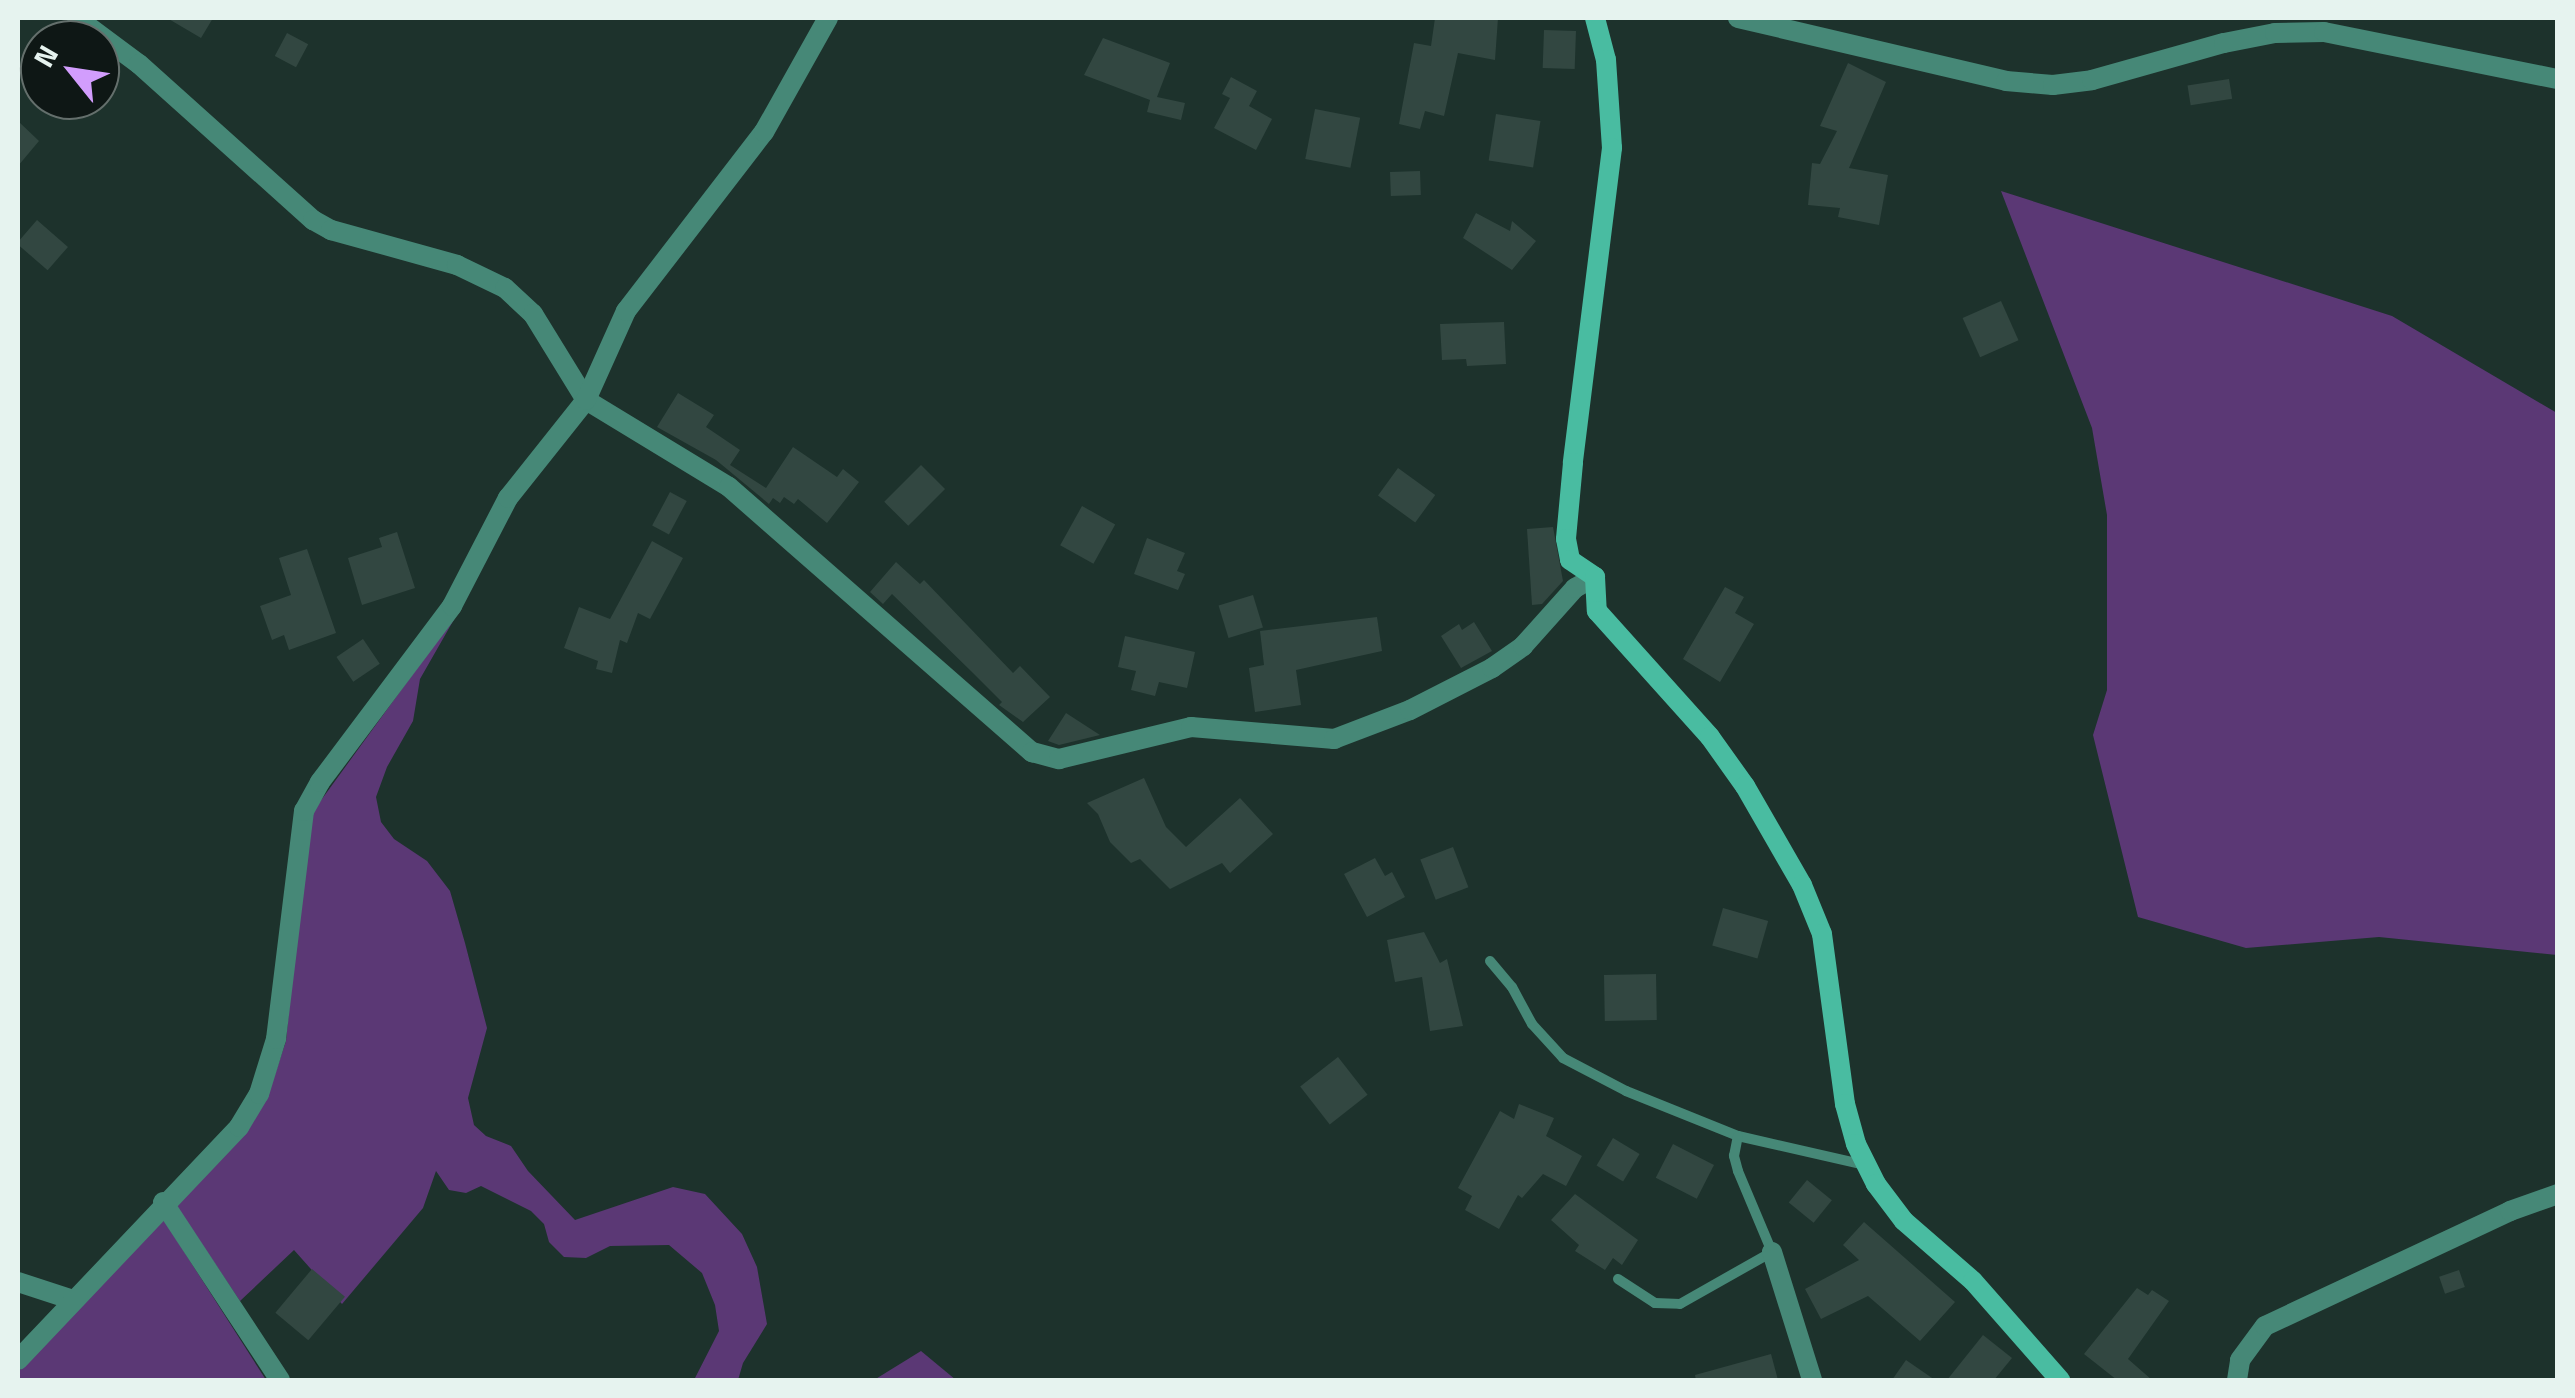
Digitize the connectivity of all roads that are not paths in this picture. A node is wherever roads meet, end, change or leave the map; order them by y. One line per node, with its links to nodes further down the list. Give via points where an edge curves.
1 (77, 18): 6 (street, via 313,220 457,265 505,288 533,314)
2 (828, 18): 6 (street, via 764,132 626,311)
3 (1596, 18): 7 (main road, via 1612,148 1566,538 1570,560)
4 (1738, 18): 5 (street, via 2006,82 2092,80 2224,43 2324,32)
5 (2558, 79)
6 (586, 400): 7 (street, via 729,487 1002,730 1032,752 1059,759 1192,727 1334,739 1492,668); 12 (street, via 508,498 452,606 304,810 276,1039 259,1094 239,1127)
7 (1595, 577): 10 (main road, via 1597,611 1710,737 1779,837 1802,884 1822,934 1845,1104)
8 (1490, 961): 9 (lane, via 1563,1058 1626,1092)
9 (1738, 1136): 10 (lane); 13 (lane, via 1734,1156)
10 (1867, 1166): 20 (main road, via 1904,1221 1973,1281)
11 (2558, 1194): 21 (street, via 2265,1326 2240,1360)
12 (163, 1202): 16 (street); 18 (street)
13 (1772, 1252): 14 (lane, via 1680,1304 1654,1304); 19 (street)
14 (1618, 1279)
15 (18, 1282): 16 (street)
16 (73, 1300): 17 (street)
17 (18, 1360)
18 (280, 1380)
19 (1812, 1380)
20 (2060, 1380)
21 (2237, 1380)

